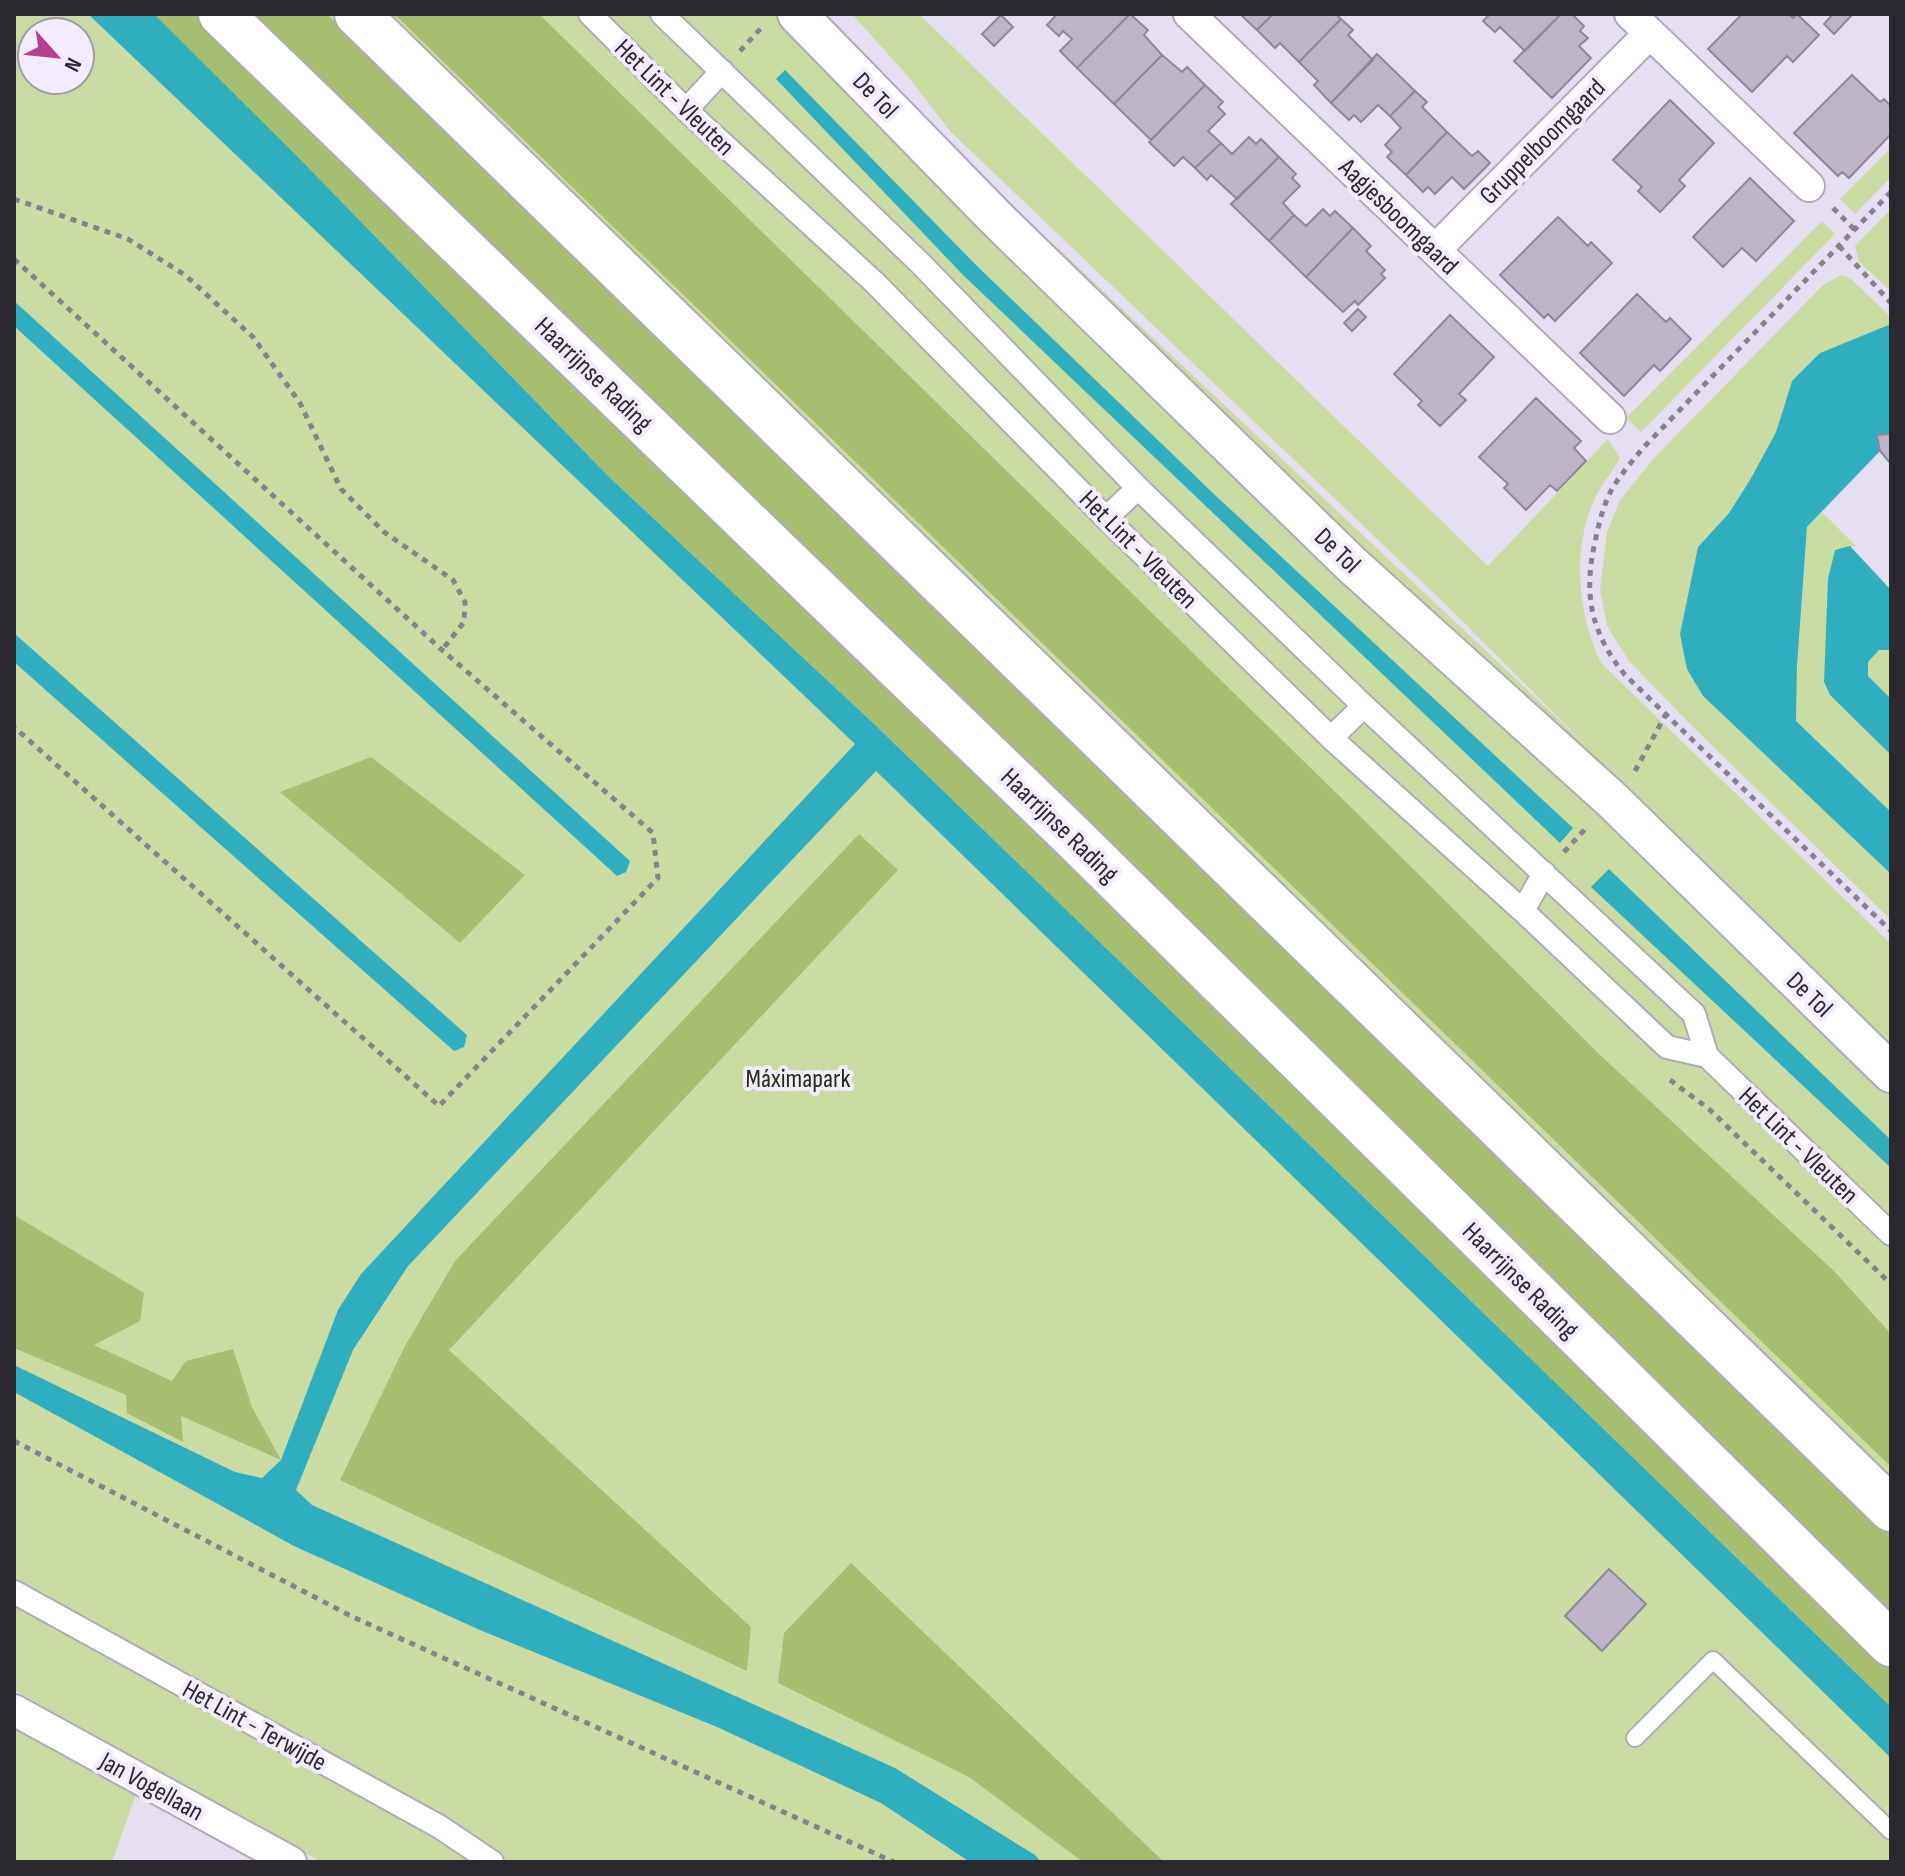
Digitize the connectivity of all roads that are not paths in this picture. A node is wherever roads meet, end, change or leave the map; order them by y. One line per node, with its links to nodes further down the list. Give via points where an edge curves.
1 (221, 14): 24 (main road, Haarrijnse Rading, via 1076,840)
2 (357, 14): 22 (main road)
3 (590, 14): 9 (street, Het Lint - Vleuten)
4 (662, 14): 8 (street, Het Lint - Vleuten)
5 (1189, 14): 11 (street, Aagjesboomgaard)
6 (780, 20): 20 (street, De Tol, via 998,220 1350,563 1612,800)
7 (1640, 24): 10 (street, Gruppelboomgaard); 11 (street, Gruppelboomgaard)
8 (722, 71): 9 (street); 13 (street, Het Lint - Vleuten, via 921,264)
9 (686, 110): 14 (street, Het Lint - Vleuten, via 874,282)
10 (1809, 186)
11 (1435, 250): 12 (street, Aagjesboomgaard)
12 (1610, 418)
13 (1138, 488): 14 (street); 15 (street, Het Lint - Vleuten)
14 (1106, 518): 16 (street, Het Lint - Vleuten)
15 (1364, 706): 16 (street); 17 (street, Het Lint - Vleuten)
16 (1331, 738): 18 (street, Het Lint - Vleuten)
17 (1544, 873): 18 (street); 19 (street, Het Lint - Vleuten, via 1694,1014)
18 (1523, 911): 19 (street, Het Lint - Vleuten, via 1667,1047)
19 (1707, 1056): 21 (street, Het Lint - Vleuten)
20 (1891, 1073)
21 (1891, 1234)
22 (1891, 1509)
23 (14, 1592): 29 (street, Het Lint - Terwijde, via 440,1827)
24 (1891, 1644)
25 (14, 1710): 28 (street, Jan Vogellaan)
26 (1635, 1738): 27 (lane, via 1713,1660)
27 (1891, 1831)
28 (291, 1862)
29 (492, 1862)

